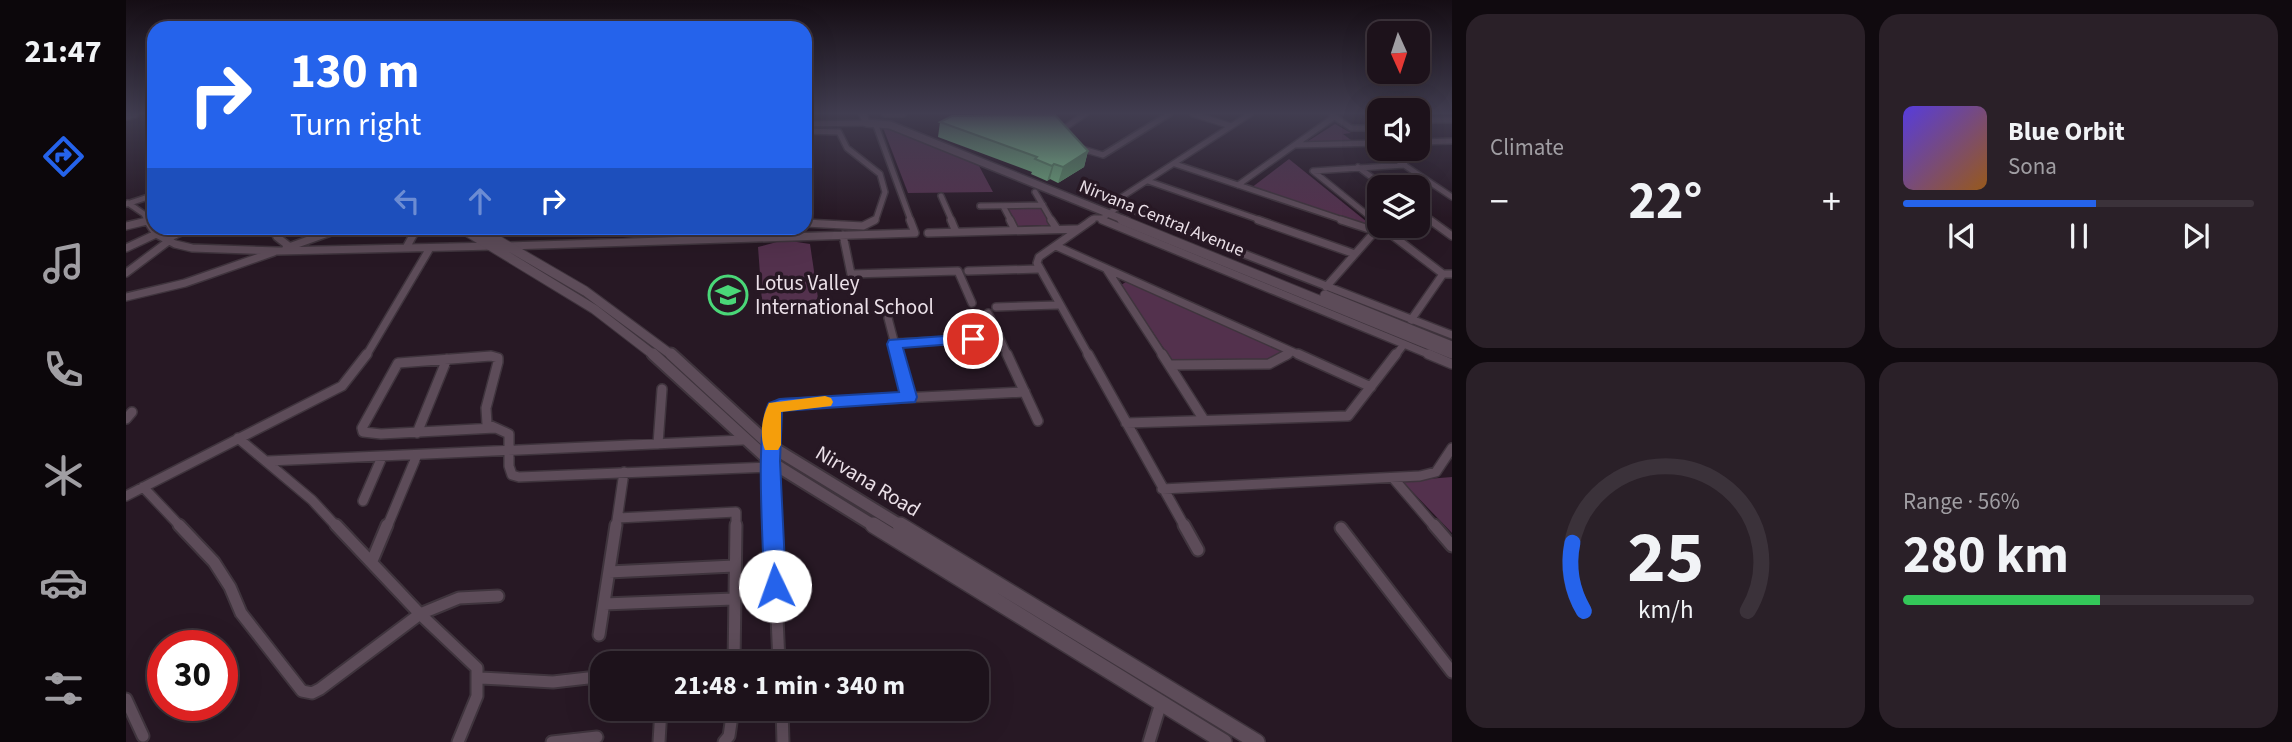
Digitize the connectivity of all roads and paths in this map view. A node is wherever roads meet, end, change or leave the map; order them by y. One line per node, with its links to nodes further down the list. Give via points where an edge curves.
1 (848, 149): 27 (street, via 880,174 885,192 876,219 872,224 848,226)
2 (881, 149): 43 (street, via 915,233)
3 (950, 149): 23 (street, Nirvana Central Avenue)
4 (1080, 149): 5 (street, via 1103,155)
5 (1113, 149)
6 (1197, 149): 9 (street)
7 (1290, 149): 14 (street)
8 (1400, 161): 10 (street)
9 (1175, 164): 13 (street); 14 (street)
10 (1405, 165): 11 (street); 18 (street)
11 (1358, 167): 12 (street); 24 (street, via 1313,170)
12 (1369, 175)
13 (1148, 181): 23 (street, via 1114,202); 56 (street)
14 (1238, 185): 28 (street)
15 (1035, 192): 20 (street)
16 (941, 196): 33 (street)
17 (147, 197): 19 (street)
18 (1452, 197)
19 (127, 204): 26 (street)
20 (1043, 205): 22 (street); 30 (street)
21 (980, 206): 22 (street)
22 (1003, 206): 32 (street)
23 (1108, 211): 31 (street); 63 (street); 71 (street, Nirvana Central Avenue); 73 (street)
24 (1367, 217)
25 (1430, 220): 44 (street)
26 (147, 221): 29 (street)
27 (812, 223)
28 (1367, 223)
29 (126, 226)
30 (1057, 229): 31 (street); 32 (street)
31 (1078, 229): 50 (street)
32 (1015, 230): 33 (street)
33 (956, 232): 34 (street)
34 (928, 233)
35 (154, 235): 52 (street)
36 (159, 235): 47 (street)
37 (177, 235): 47 (street)
38 (276, 235): 51 (street)
39 (323, 235): 51 (street)
40 (413, 235): 53 (street)
41 (473, 235): 48 (main road, Nirvana Road)
42 (490, 235): 49 (main road, Nirvana Road)
43 (843, 235): 49 (street); 65 (street, via 851,274 958,271)
44 (1452, 236)
45 (1369, 238): 56 (street)
46 (1394, 238): 61 (street)
47 (169, 239): 55 (street, via 192,248); 60 (street)
48 (491, 246): 49 (street); 54 (street); 92 (main road, Nirvana Road, via 635,339)
49 (511, 246): 94 (main road, Nirvana Road, via 632,323 687,367)
50 (1056, 246): 57 (street); 58 (street, via 1039,257)
51 (290, 247): 55 (street)
52 (126, 248)
53 (406, 248): 54 (street); 55 (street)
54 (430, 248): 91 (street, via 351,377 331,393)
55 (278, 251): 64 (street, via 185,283)
56 (1355, 254): 63 (street)
57 (1106, 269): 77 (street); 81 (street)
58 (1038, 270): 59 (street); 66 (street)
59 (968, 271)
60 (126, 273)
61 (1443, 274): 62 (street); 70 (street)
62 (1452, 274)
63 (1325, 287): 70 (street)
64 (126, 297)
65 (972, 303)
66 (1058, 305): 67 (street); 88 (street)
67 (996, 307)
68 (988, 313): 74 (street)
69 (888, 318): 75 (street)
70 (1413, 320): 71 (street, via 1406,320); 72 (street); 73 (street, via 1418,324)
71 (1400, 329): 73 (street, Nirvana Central Avenue)
72 (1452, 335)
73 (1408, 337): 76 (street, Nirvana Central Avenue); 78 (street, Nirvana Central Avenue); 80 (street); 82 (street)
74 (999, 338): 75 (street); 84 (street)
75 (894, 344): 85 (street)
76 (1452, 346)
77 (1291, 352): 81 (street, via 1269,364); 82 (street)
78 (1452, 354)
79 (447, 359): 89 (street, via 498,358 486,415 487,424); 90 (street); 90 (street, via 398,363 362,428 368,433)
80 (1452, 364)
81 (1170, 365): 86 (street)
82 (1371, 387): 86 (street, via 1348,416)
83 (662, 389): 93 (street)
84 (1025, 392): 85 (street); 87 (street)
85 (909, 397): 94 (street, via 780,404 772,411)
86 (1204, 420): 88 (street)
87 (1038, 421)
88 (1126, 423): 104 (street)
89 (495, 428): 90 (street); 96 (street, via 509,434)
90 (417, 433)
91 (238, 438): 99 (street); 103 (street)
92 (743, 440): 93 (street); 100 (main road, Nirvana Road)
93 (658, 444): 96 (street)
94 (772, 447): 100 (street); 138 (main road, Nirvana Road)
95 (1452, 448): 102 (street, via 1436,472)
96 (511, 451): 97 (street); 101 (street, via 509,472 519,477)
97 (417, 455): 98 (street); 111 (street)
98 (382, 457): 99 (street); 106 (street)
99 (268, 461): 111 (street)
100 (771, 464): 101 (street); 120 (street); 125 (main road, Nirvana Road)
101 (624, 472): 107 (street)
102 (1393, 478): 104 (street); 109 (street)
103 (144, 487): 105 (street); 117 (street, via 214,562 242,613 302,691 320,689)
104 (1162, 489): 110 (street)
105 (126, 496)
106 (363, 501)
107 (618, 519): 112 (street, via 736,512); 113 (street)
108 (1341, 528): 121 (street)
109 (1452, 546)
110 (1198, 550)
111 (372, 561): 117 (street)
112 (734, 566): 113 (street); 115 (street)
113 (609, 572): 116 (street)
114 (498, 596): 117 (street, via 459,598)
115 (733, 599): 116 (street); 119 (street)
116 (604, 604): 118 (street)
117 (420, 614): 122 (street, via 470,659)
118 (598, 635)
119 (734, 651)
120 (779, 651)
121 (1452, 673)
122 (481, 678): 123 (street, via 553,682); 131 (street)
123 (588, 678)
124 (126, 699): 129 (street)
125 (1161, 703): 136 (street); 137 (main road, Nirvana Road)
126 (660, 721): 133 (street)
127 (732, 721): 134 (street)
128 (782, 721): 135 (street)
129 (143, 736)
130 (597, 737): 132 (street)
131 (458, 742)
132 (552, 742)
133 (659, 742)
134 (724, 742)
135 (783, 742)
136 (1149, 742)
137 (1224, 742)
138 (1258, 742)

